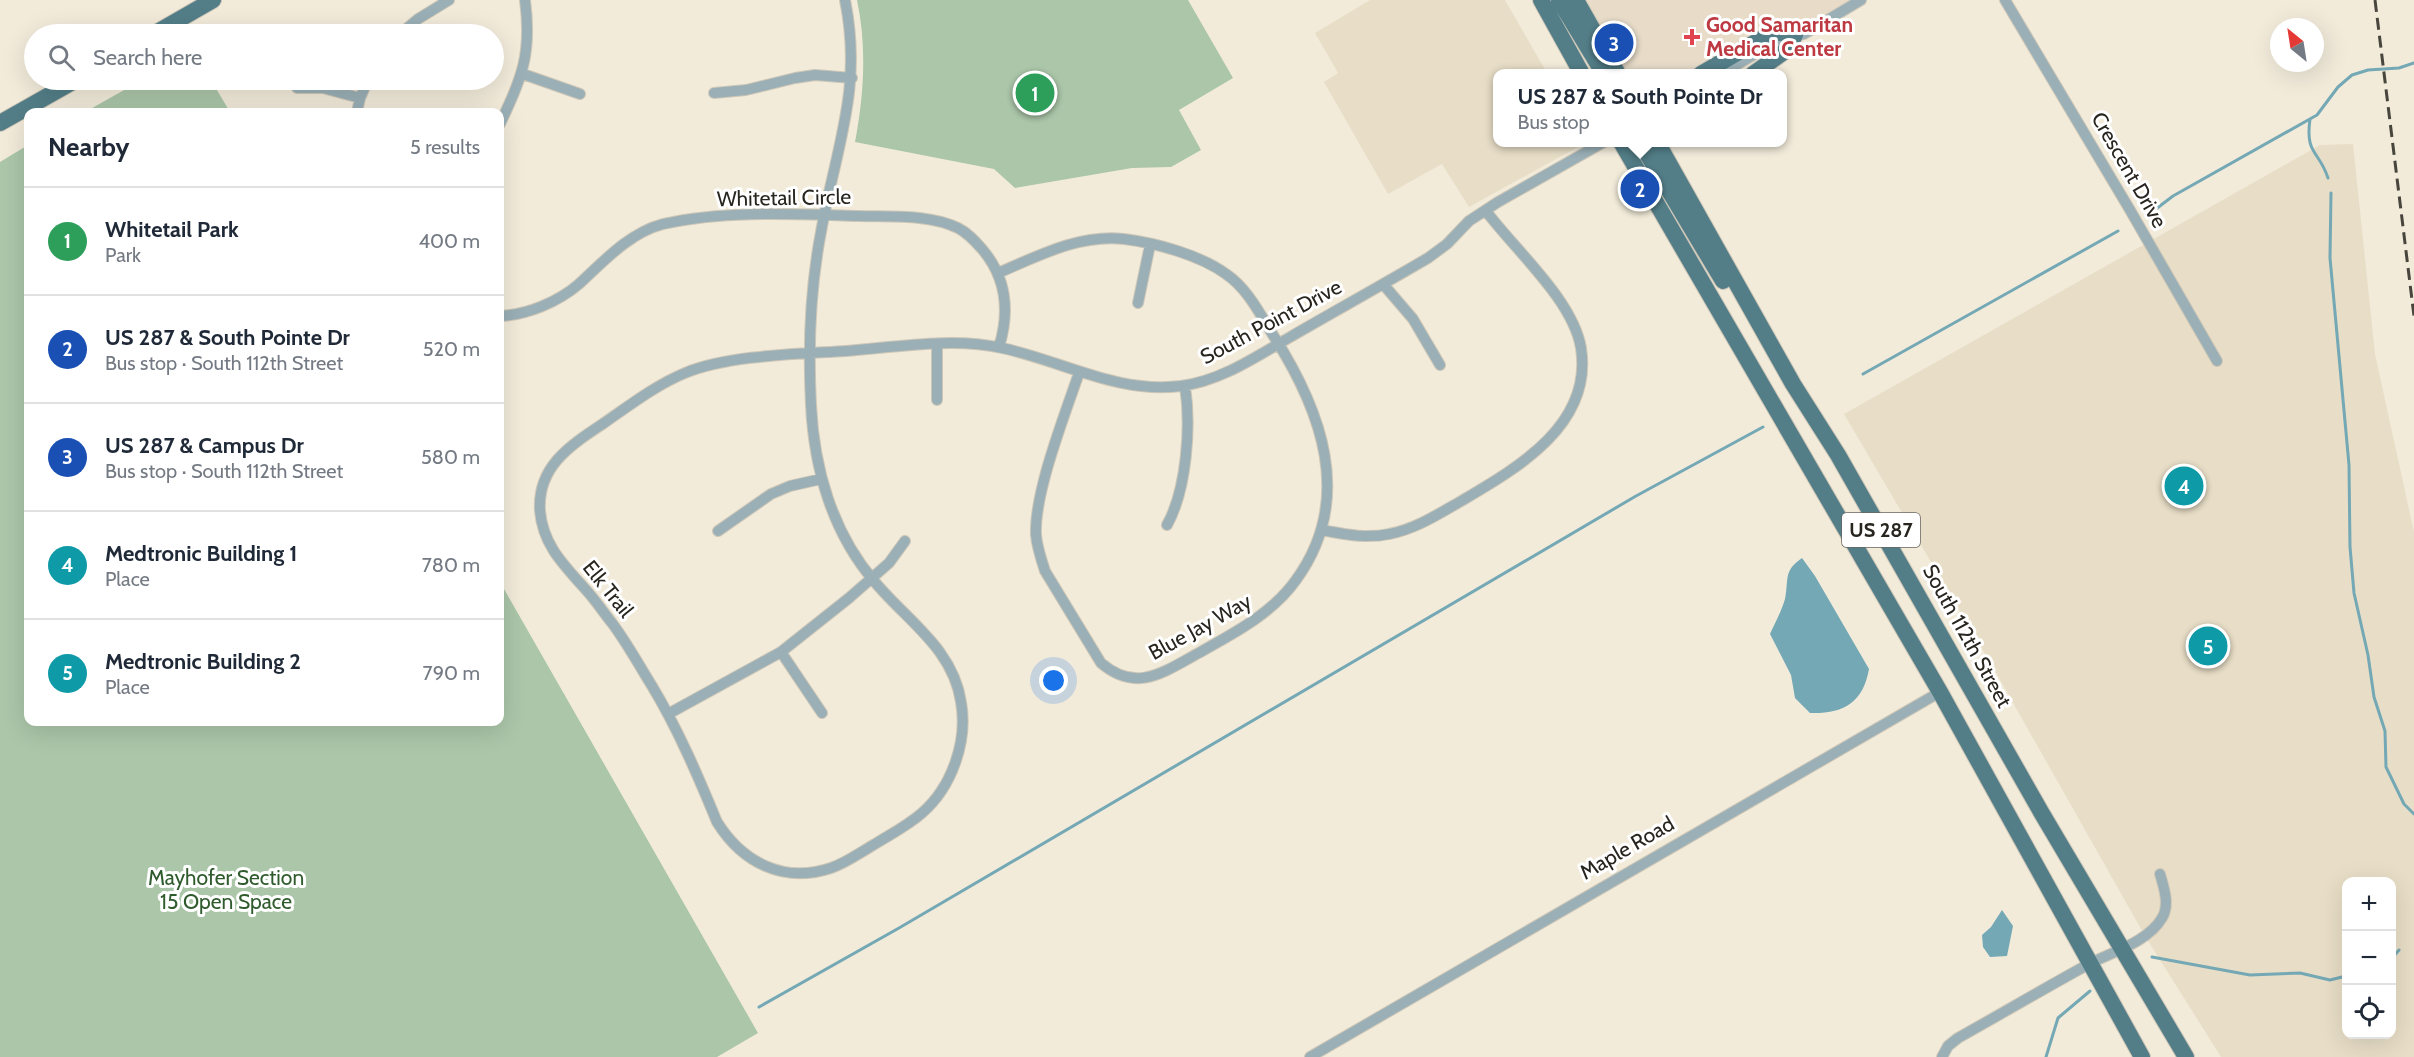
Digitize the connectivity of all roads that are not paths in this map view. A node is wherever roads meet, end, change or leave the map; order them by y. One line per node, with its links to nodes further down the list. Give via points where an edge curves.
1 (213, 0): 10 (main road)
2 (449, 0): 11 (street)
3 (525, 0): 18 (street, via 528,41)
4 (845, 0): 19 (street, Elk Trail)
5 (1541, 0): 13 (main road)
6 (1559, 0): 14 (main road)
7 (1576, 0): 14 (main road)
8 (1861, 0): 12 (street, via 1804,34)
9 (2005, 0): 47 (street, Crescent Drive)
10 (171, 24)
11 (412, 24)
12 (1795, 35): 15 (main road, via 1773,32); 16 (street); 17 (main road, via 1788,49)
13 (1579, 69)
14 (1611, 69)
15 (1710, 69)
16 (1729, 69)
17 (1760, 69)
18 (523, 74): 24 (street); 29 (street)
19 (852, 78): 23 (street, via 805,76); 37 (street, Elk Trail, via 847,120)
20 (58, 90): 26 (main road)
21 (330, 90): 25 (street)
22 (364, 90): 25 (street)
23 (714, 93)
24 (580, 94)
25 (360, 98): 27 (street)
26 (27, 108)
27 (358, 108)
28 (24, 109): 30 (main road)
29 (504, 115)
30 (0, 123)
31 (1595, 147): 36 (street, South Point Drive)
32 (1624, 147): 61 (main road, US 287)
33 (1643, 147): 50 (main road, via 1773,365 1783,380)
34 (1660, 147): 50 (main road, South 112th Street / US 287)
35 (1673, 147): 50 (main road, via 1794,373)
36 (1486, 211): 40 (street, South Point Drive, via 1428,258); 55 (street, via 1561,300 1573,322 1582,364 1573,406 1551,437 1528,459 1431,519 1386,535 1360,537)
37 (824, 215): 39 (street, Whitetail Circle, via 945,223 973,239); 42 (street, Whitetail Circle, via 754,214 663,224 626,242 559,298); 46 (street, Elk Trail, via 810,314)
38 (1150, 245): 39 (street, Blue Jay Way, via 1124,239 1070,243); 41 (street); 43 (street, Blue Jay Way, via 1195,257 1228,275 1256,307)
39 (998, 273): 45 (street, Whitetail Circle, via 1005,316)
40 (1383, 284): 43 (street, South Point Drive); 48 (street, via 1413,320)
41 (1138, 303)
42 (504, 315)
43 (1279, 343): 51 (street, South Point Drive, via 1222,374); 55 (street, Blue Jay Way, via 1305,388 1321,433 1328,493)
44 (937, 344): 45 (street, South Point Drive); 46 (street, South Point Drive); 52 (street)
45 (999, 347): 49 (street, South Point Drive)
46 (810, 353): 53 (street, Elk Trail, via 815,449); 63 (street, Elk Trail, via 714,363 684,373 567,448 545,478 540,510 551,549 617,630)
47 (2217, 361)
48 (1440, 365)
49 (1079, 373): 51 (street, South Point Drive, via 1137,386); 55 (street, Blue Jay Way, via 1048,468 1036,534 1045,571 1101,663 1112,672 1126,678 1153,676 1262,616 1297,579)
50 (1793, 384): 60 (main road, South 112th Street / US 287)
51 (1185, 386): 54 (street, via 1186,441 1180,486)
52 (937, 400)
53 (821, 479): 56 (street, via 771,494); 58 (street, Elk Trail, via 840,527)
54 (1167, 525)
55 (1321, 530)
56 (718, 531)
57 (905, 541): 58 (street)
58 (871, 579): 59 (street); 63 (street, Elk Trail, via 926,633 943,656 961,701 960,748 949,778 924,811 905,826 840,864 812,872 777,871 761,865 741,853 717,822)
59 (781, 652): 62 (street); 63 (street)
60 (1965, 678): 61 (main road, Maple Road); 65 (main road, South 112th Street / US 287)
61 (1940, 692): 66 (main road, US 287); 67 (street, Maple Road)
62 (822, 713)
63 (668, 714)
64 (2160, 874): 65 (street, via 2166,902 2162,918)
65 (2122, 949): 66 (street); 70 (main road, South 112th Street / US 287)
66 (2090, 964): 68 (street, via 1958,1038); 69 (main road, US 287)
67 (1311, 1057)
68 (1942, 1057)
69 (2142, 1057)
70 (2186, 1057)

